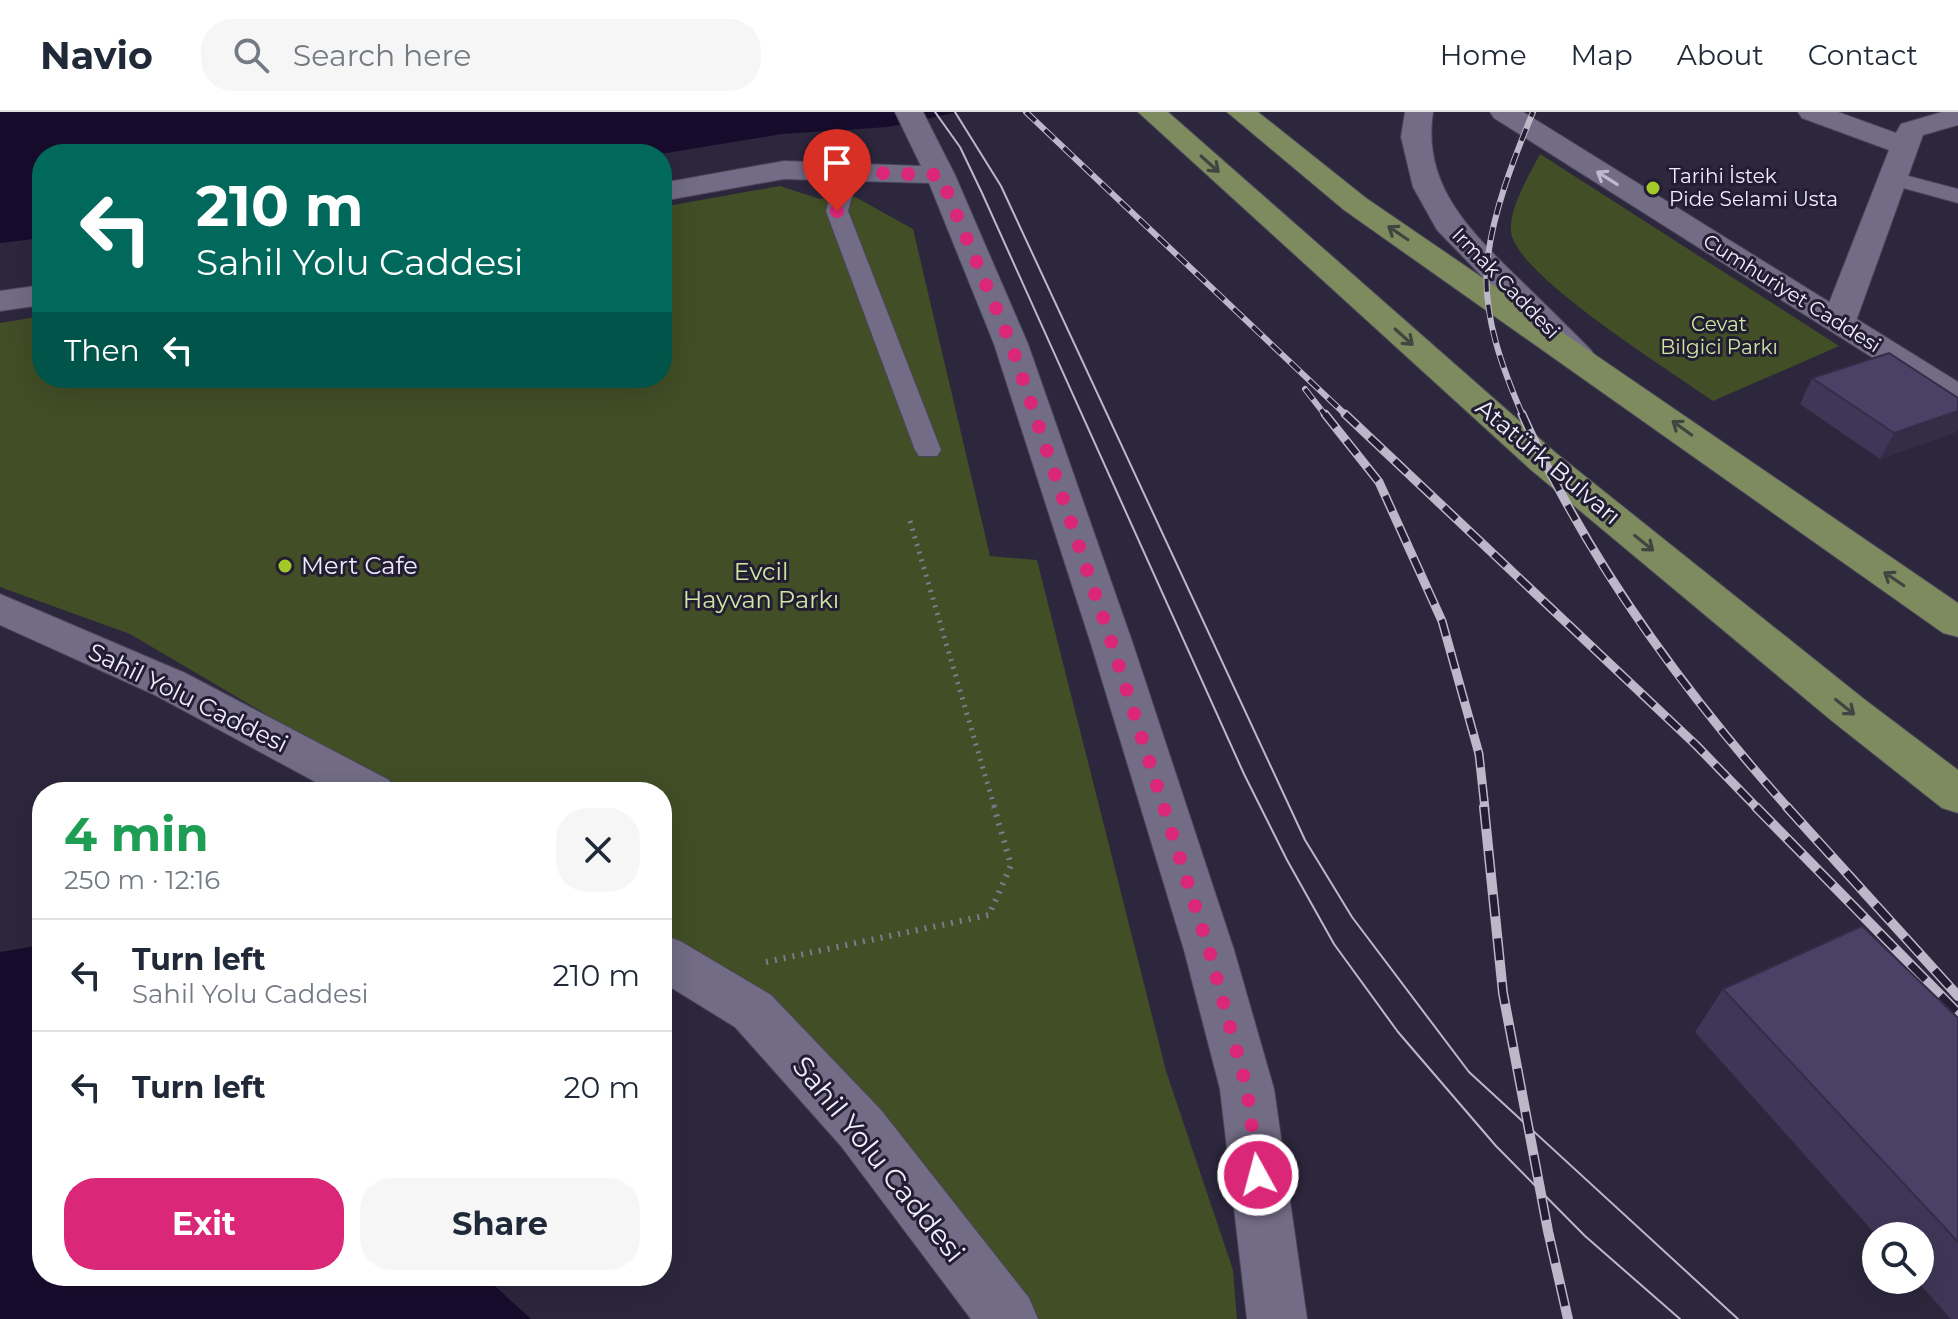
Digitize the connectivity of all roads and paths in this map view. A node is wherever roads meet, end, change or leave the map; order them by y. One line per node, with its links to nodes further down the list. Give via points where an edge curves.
1 (1152, 112): 23 (main road, Atatürk Bulvarı, one-way to 23, via 1543,461)
2 (1241, 112): 16 (main road, one-way to 2, via 1355,204)
3 (1419, 112): 16 (street, Irmak Caddesi, via 1415,137 1428,187 1452,230)
4 (1504, 112): 15 (street, Cumhuriyet Caddesi, one-way to 4, via 1560,134)
5 (1812, 112): 8 (street)
6 (1958, 116): 8 (street, via 1911,130)
7 (925, 143): 9 (street); 27 (street, via 1011,344 1209,950 1247,1089)
8 (1905, 146): 10 (street)
9 (848, 172): 11 (street, via 784,170); 18 (lane, via 837,211)
10 (1893, 178): 12 (lane); 15 (street)
11 (672, 190)
12 (1958, 196)
13 (32, 296): 14 (street)
14 (0, 301)
15 (1839, 321): 17 (street, Cumhuriyet Caddesi)
16 (1580, 358): 21 (main road, one-way to 16)
17 (1958, 397)
18 (928, 450)
19 (910, 521): 25 (path, via 1011,865 989,915)
20 (0, 608): 22 (street, Sahil Yolu Caddesi, via 170,684)
21 (1958, 623)
22 (354, 782)
23 (1958, 795)
24 (672, 962): 26 (street, Sahil Yolu Caddesi, via 753,1011 861,1128)
25 (764, 962)
26 (1008, 1319)
27 (1277, 1319)

